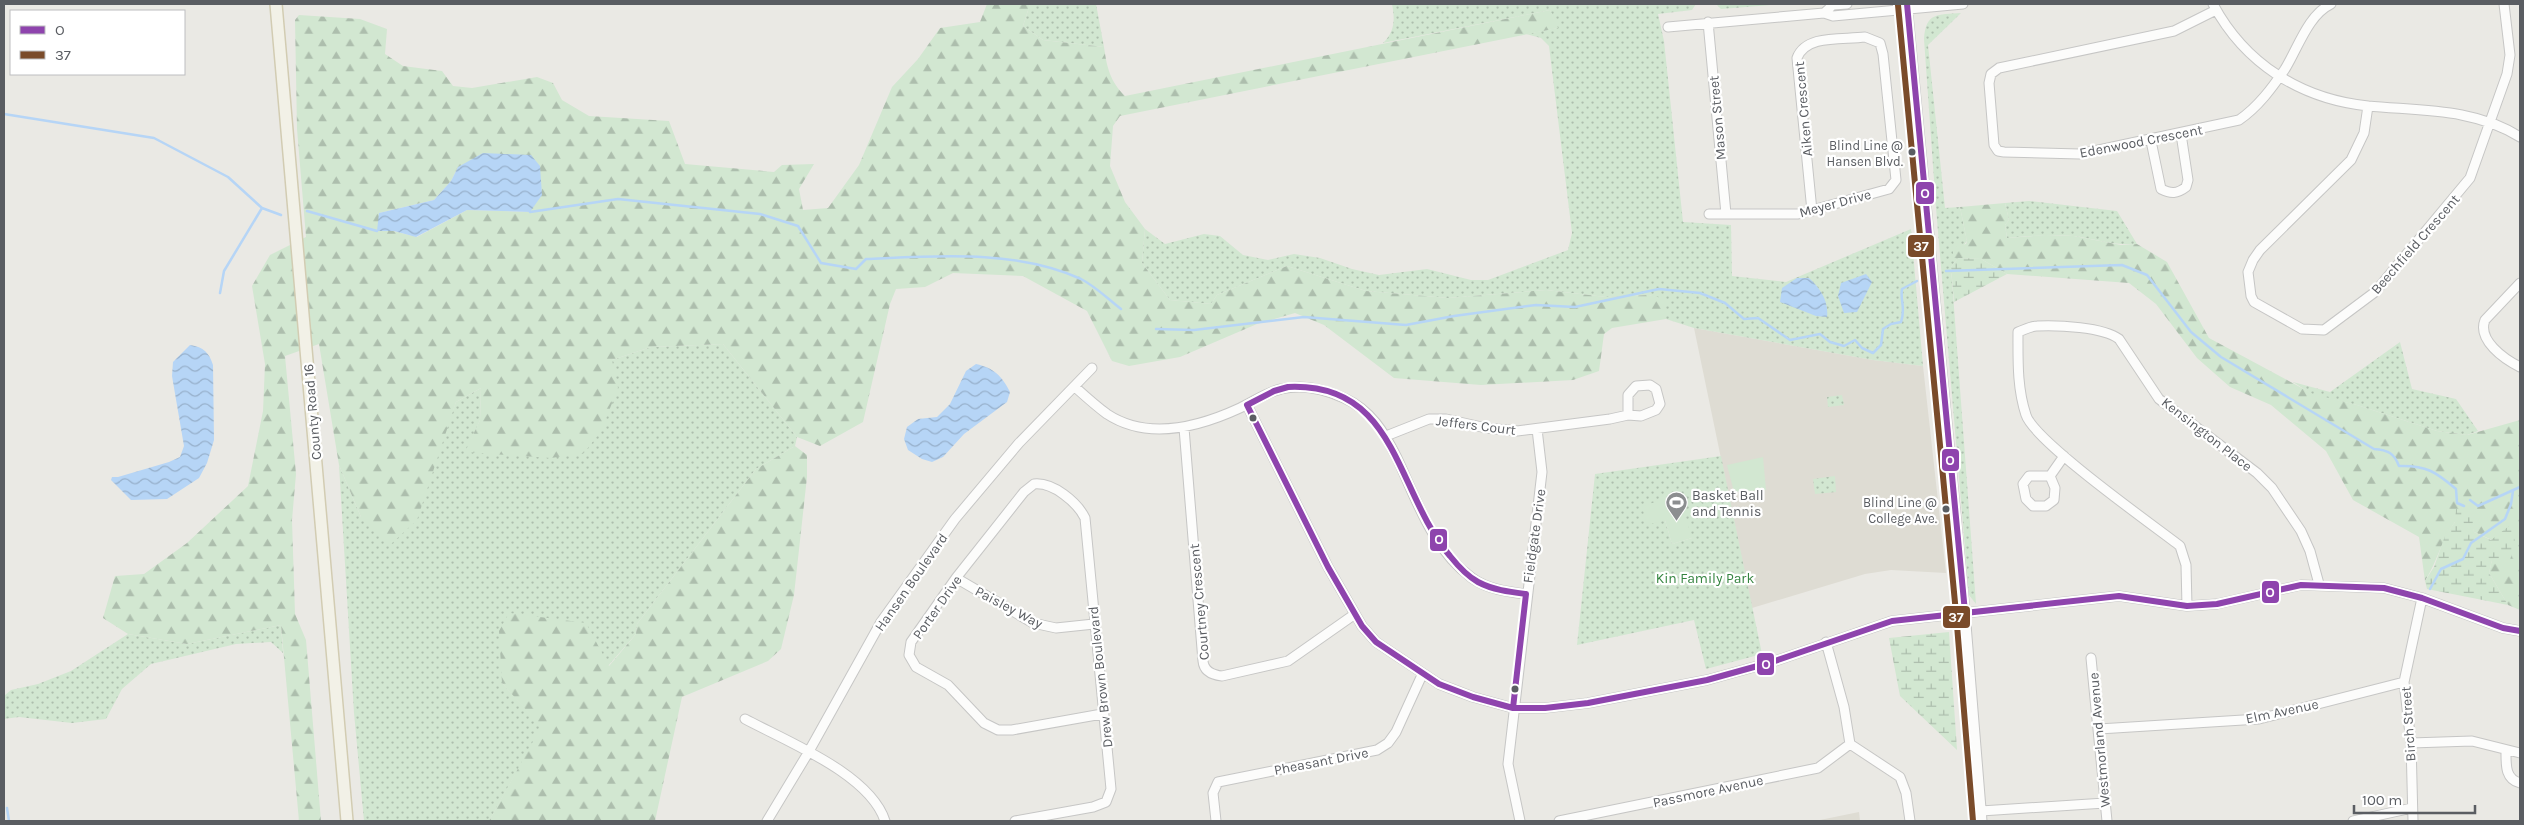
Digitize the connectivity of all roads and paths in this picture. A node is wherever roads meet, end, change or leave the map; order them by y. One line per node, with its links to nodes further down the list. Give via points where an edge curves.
1 (276, 4): 59 (main road, County Road 16)
2 (1847, 4): 8 (street, via 1833,5)
3 (1963, 4): 6 (street)
4 (2331, 4): 11 (street, Edenwood Crescent, via 2315,16)
5 (2504, 4): 13 (street, Beechfield Crescent, via 2510,55 2508,74)
6 (1908, 7): 8 (street, via 1833,16); 38 (street)
7 (2215, 7): 11 (street, via 2239,44); 16 (street, Edenwood Crescent, via 2174,31 1999,68 1991,74 1994,146 1998,150 2080,154)
8 (1824, 13): 9 (street)
9 (1708, 22): 10 (street); 20 (street, Mason Street)
10 (1668, 27)
11 (2279, 77): 12 (street, via 2329,99); 14 (street, Edenwood Crescent, via 2252,111 2239,120)
12 (2368, 106): 13 (street, via 2446,112); 13 (street, Beechfield Crescent, via 2364,134 2352,160 2260,250 2248,272 2248,289 2254,302 2302,329 2324,330 2375,292 2470,178)
13 (2490, 122): 15 (street)
14 (2181, 134): 16 (street, Edenwood Crescent); 16 (street, via 2188,180 2186,187 2177,193 2170,194 2161,189)
15 (2520, 137)
16 (2151, 141)
17 (1896, 180): 18 (street, Meyer Drive, via 1889,189); 18 (street, Aiken Crescent, via 1880,43 1865,37 1814,42 1800,50 1797,58)
18 (1812, 211): 20 (street, Meyer Drive, via 1798,214)
19 (1709, 214): 20 (street, Meyer Drive)
20 (1726, 214)
21 (2520, 282): 22 (street, via 2485,320 2482,328 2493,346)
22 (2520, 367)
23 (1092, 368): 24 (street, Hansen Boulevard)
24 (1075, 387): 27 (street, via 1108,415 1136,426 1161,430); 53 (street, Hansen Boulevard, via 1019,443 955,519 881,622)
25 (1247, 405): 27 (street, via 1216,420); 29 (street, via 1279,389 1303,387 1325,391 1362,408); 39 (street)
26 (1628, 414): 28 (street, Jeffers Court, via 1610,420)
27 (1184, 428): 39 (street, Courtney Crescent, via 1206,670 1222,676 1288,661)
28 (1537, 429): 29 (street, Jeffers Court, via 1506,430 1429,419); 35 (street, Fieldgate Drive, via 1542,472)
29 (1386, 436): 35 (street, via 1437,543 1473,579 1492,588)
30 (2064, 456): 31 (street); 34 (street, Kensington Place, via 2031,426 2026,416 2018,374 2018,332 2036,326 2082,328 2119,339 2159,399 2257,473 2272,488 2301,531); 37 (street, Kensington Place, via 2180,546 2186,565)
31 (2050, 476)
32 (1039, 484): 33 (street, Porter Drive, via 1030,486); 40 (street, Drew Brown Boulevard, via 1047,485 1075,502 1085,518)
33 (956, 578): 40 (street, Paisley Way, via 1033,623 1046,627); 47 (street, Porter Drive, via 908,648 911,662 916,667 948,684 978,718 998,730)
34 (2319, 584): 36 (street, via 2384,588); 37 (street, via 2301,585 2218,604)
35 (1526, 594): 46 (street, Fieldgate Drive)
36 (2422, 598): 41 (street, via 2503,628); 45 (street, Birch Street)
37 (2187, 606): 38 (street, via 2119,596)
38 (1965, 612): 42 (street, via 1892,621); 58 (street)
39 (1355, 614): 44 (street, via 1376,642)
40 (1094, 624): 47 (street, Drew Brown Boulevard)
41 (2520, 631)
42 (1826, 642): 46 (street, via 1772,662 1707,680 1588,703); 51 (street, via 1844,707)
43 (2091, 658): 49 (street, Westmorland Avenue)
44 (1422, 675): 46 (street, via 1473,697); 63 (street, Pheasant Drive, via 1388,743 1377,750 1218,782 1213,793)
45 (2404, 682): 49 (street, Elm Avenue, via 2259,719); 50 (street, Birch Street)
46 (1513, 708): 64 (street, Fieldgate Drive, via 1508,764)
47 (1102, 714): 62 (street, Drew Brown Boulevard, via 1111,789 1106,802)
48 (745, 719): 53 (street)
49 (2099, 729): 56 (street, Westmorland Avenue)
50 (2410, 743): 52 (street, via 2472,741); 57 (street, Birch Street)
51 (1850, 744): 65 (street, Passmore Avenue, via 1818,768); 66 (street, via 1900,777)
52 (2506, 751): 54 (street); 55 (street, via 2506,771)
53 (808, 753): 60 (street, Hansen Boulevard); 61 (street, via 842,771 864,788)
54 (2520, 753)
55 (2520, 783)
56 (2105, 802): 58 (street); 68 (street, Westmorland Avenue)
57 (2412, 808): 69 (street); 70 (street, Birch Street)
58 (1981, 811): 67 (street)
59 (347, 821)
60 (767, 821)
61 (885, 821)
62 (1015, 821)
63 (1216, 821)
64 (1520, 821)
65 (1559, 821)
66 (1910, 821)
67 (1982, 821)
68 (2107, 821)
69 (2353, 821)
70 (2413, 821)

